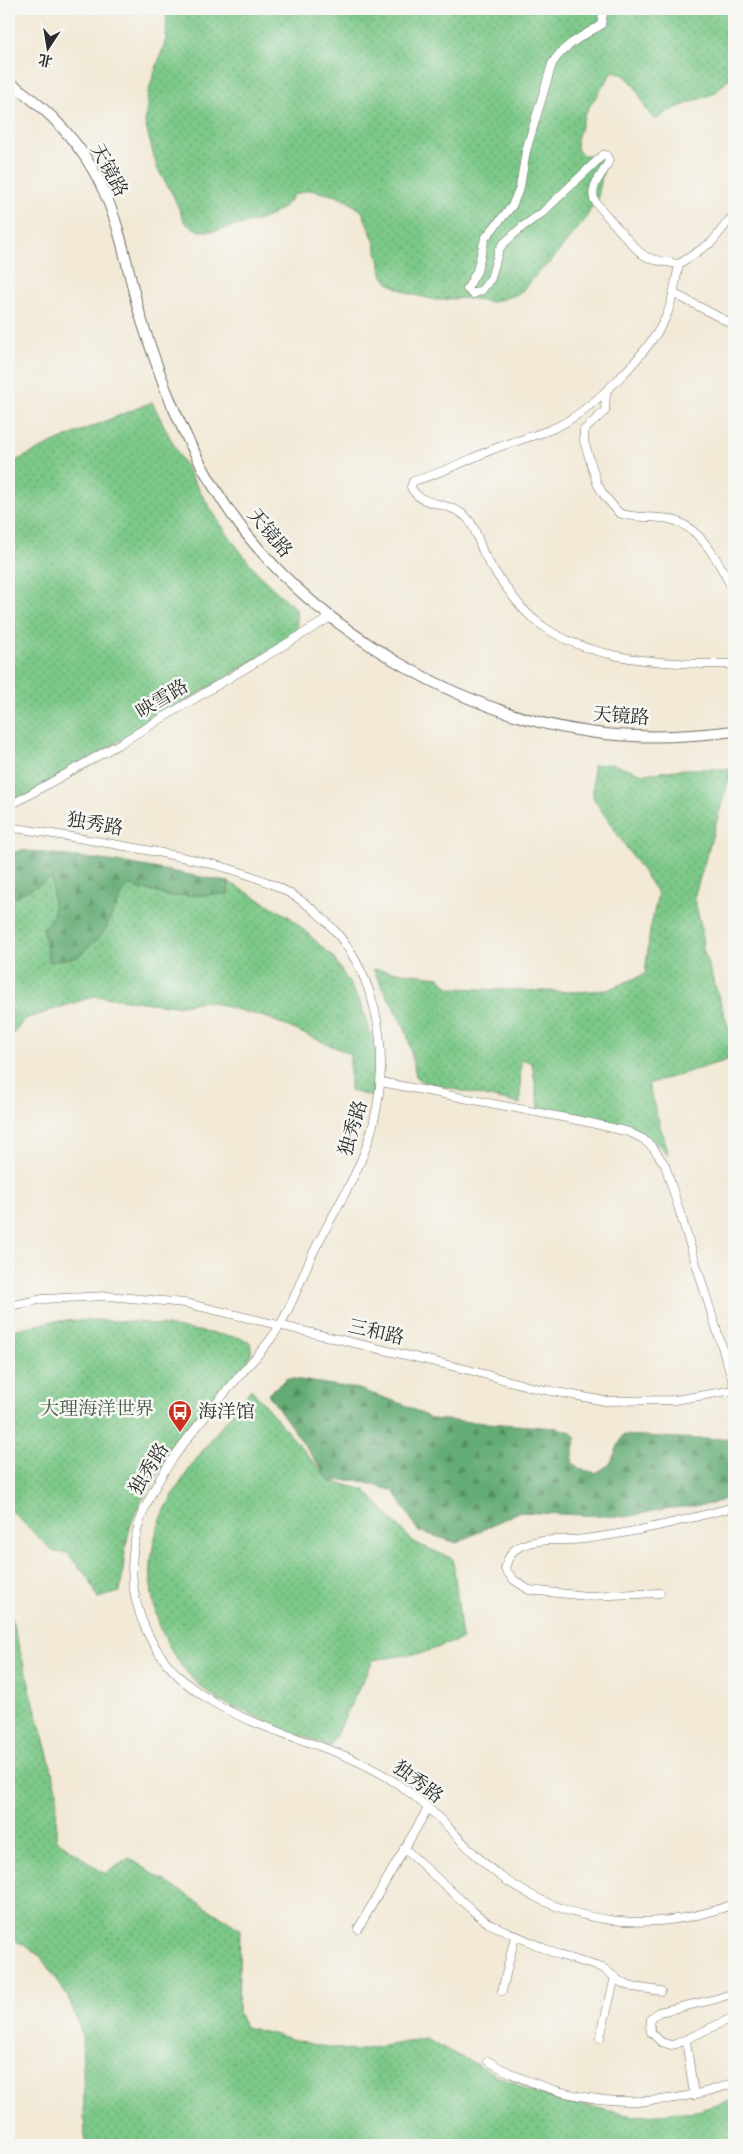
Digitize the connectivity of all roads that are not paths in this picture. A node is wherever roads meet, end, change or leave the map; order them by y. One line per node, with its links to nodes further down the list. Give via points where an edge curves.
1 (604, 9): 4 (street, via 601,25 579,37 552,64 526,151 520,187 512,206 485,238 477,271 466,289 473,294 482,290 491,278 502,245 542,213 603,155 609,160 594,189 594,199 600,209 642,254)
2 (9, 82): 9 (street, 天镜路, via 39,105 64,131 102,186 116,223 153,354 178,417 214,487 263,554)
3 (734, 214): 4 (street, via 712,242)
4 (679, 264): 5 (street)
5 (673, 293): 6 (street); 7 (street, via 659,329)
6 (734, 325)
7 (606, 393): 8 (street, via 605,411 587,427 584,434 586,450 603,494 619,513 679,522 712,552); 10 (street, via 553,428 414,481 412,491 421,499 452,508 467,518 484,555 520,606 534,622 558,637 591,649 662,664)
8 (734, 592)
9 (331, 617): 11 (street, 天镜路, via 379,651 432,680 492,706 542,722 591,733 627,736); 12 (street, 映雪路)
10 (734, 664)
11 (734, 731)
12 (9, 806)
13 (9, 827): 14 (street, 独秀路, via 213,864 256,877 302,901 341,939 366,982 380,1027)
14 (381, 1082): 16 (street, 独秀路, via 374,1123 360,1163); 17 (street, via 587,1122 643,1139 665,1165)
15 (9, 1306): 16 (street, 三和路, via 42,1299 108,1296 185,1303)
16 (280, 1326): 18 (street, 三和路, via 535,1388 605,1401 675,1400); 21 (street, 独秀路, via 174,1457 149,1496 138,1526 134,1554 133,1584 139,1612 162,1658 199,1695 237,1716 372,1768)
17 (734, 1385)
18 (734, 1390)
19 (734, 1507): 20 (street, via 682,1521 583,1540 532,1542 514,1549 507,1560 506,1569 514,1580 529,1590 586,1596)
20 (660, 1593)
21 (428, 1808): 22 (street); 23 (street, 独秀路, via 498,1875 533,1895 574,1912 614,1921 650,1923 690,1918)
22 (404, 1848): 24 (street); 25 (street, via 472,1911)
23 (734, 1904)
24 (358, 1929)
25 (515, 1936): 26 (street, via 559,1955 603,1968); 27 (street)
26 (615, 1977): 28 (street, via 633,1987); 31 (street)
27 (502, 1991)
28 (661, 1991)
29 (734, 1993): 32 (street, via 654,2014 651,2032 661,2042 671,2045)
30 (734, 2017): 32 (street)
31 (600, 2038)
32 (686, 2040): 35 (street)
33 (488, 2061): 35 (street, via 535,2085 585,2096 647,2101)
34 (734, 2083): 35 (street)
35 (694, 2095)

